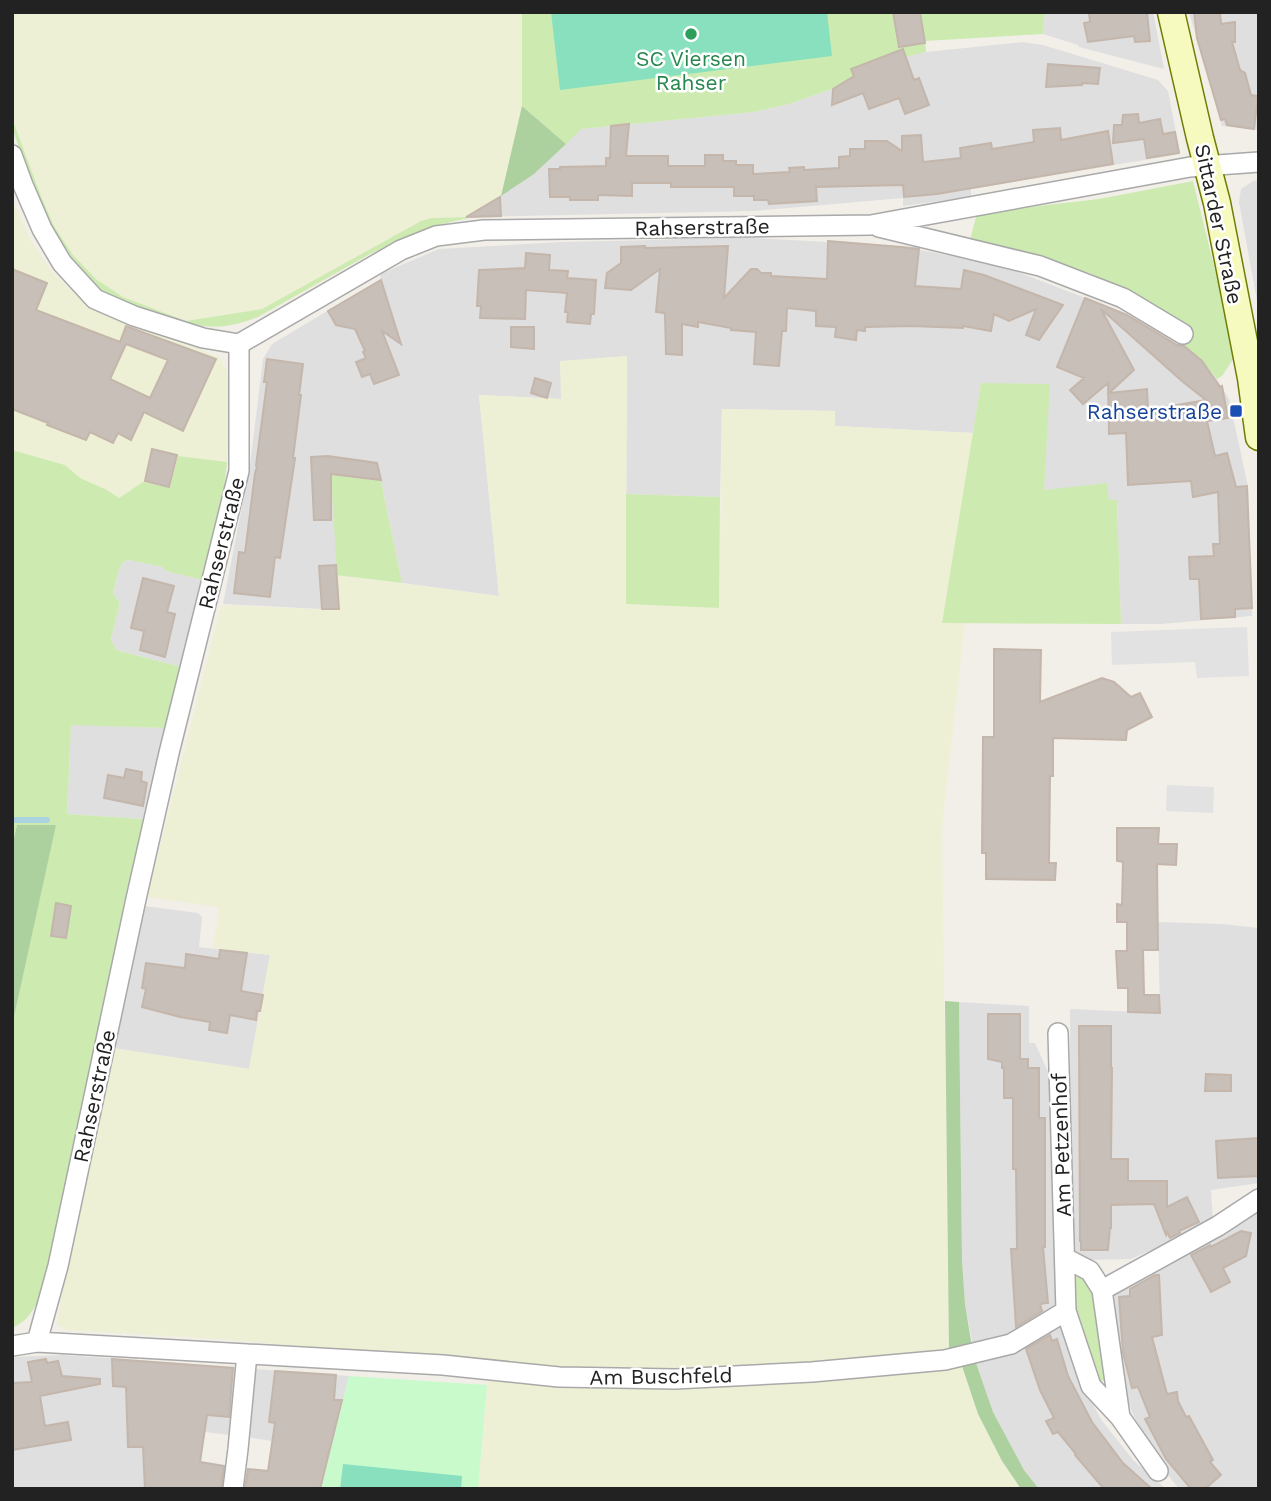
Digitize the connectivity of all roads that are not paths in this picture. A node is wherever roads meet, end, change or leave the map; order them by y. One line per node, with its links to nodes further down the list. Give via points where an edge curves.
1 (1171, 12): 4 (street, Sittarder Straße)
2 (12, 155): 7 (street, via 42,229 62,263 95,299 203,338)
3 (1259, 162): 4 (street, Rahserstraße)
4 (1207, 166): 5 (street, Rahserstraße); 8 (street, Sittarder Straße)
5 (871, 225): 6 (street, Rahserstraße, via 1040,266 1123,299); 7 (street, Rahserstraße, via 484,230 436,236 401,250)
6 (1183, 334)
7 (239, 344): 14 (street, Rahserstraße, via 239,471 169,753 58,1266)
8 (1259, 437)
9 (1058, 1032): 11 (street, Am Petzenhof)
10 (1259, 1199): 12 (street)
11 (1065, 1258): 12 (street, via 1090,1271); 13 (street, Am Petzenhof)
12 (1102, 1290): 17 (street, Am Petzenhof)
13 (1066, 1311): 16 (street, Am Buschfeld, via 1011,1344 945,1360 812,1372 675,1379 559,1377); 17 (street, Am Petzenhof, via 1091,1386)
14 (37, 1342): 15 (street, Am Buschfeld); 16 (street, Am Buschfeld)
15 (12, 1346)
16 (247, 1354): 19 (street)
17 (1120, 1417): 18 (street, Am Petzenhof)
18 (1158, 1471)
19 (233, 1489)

